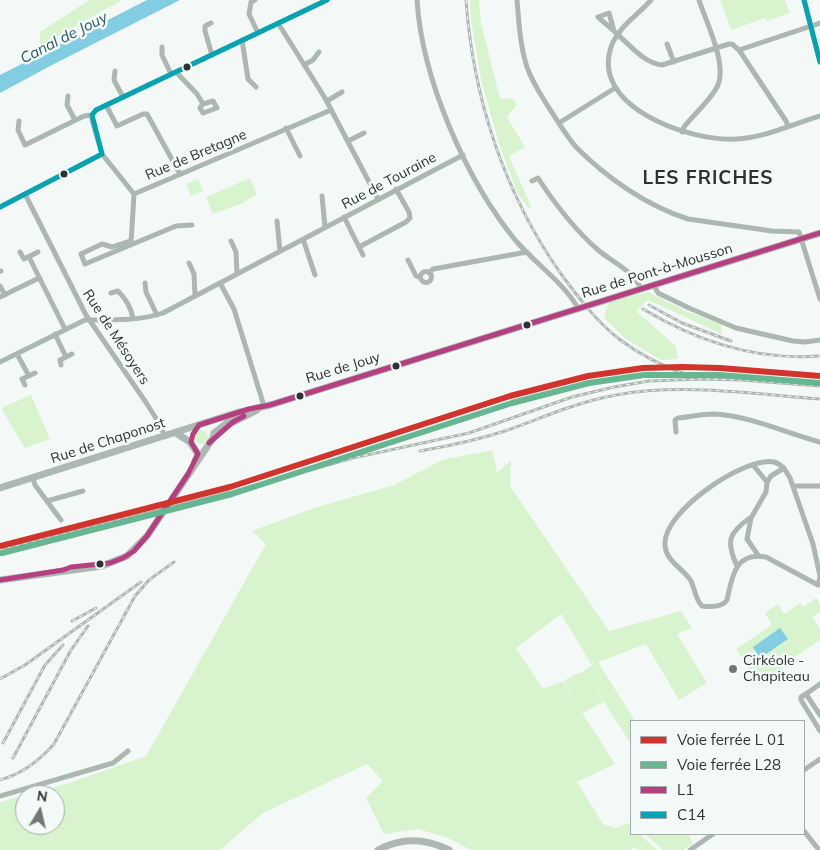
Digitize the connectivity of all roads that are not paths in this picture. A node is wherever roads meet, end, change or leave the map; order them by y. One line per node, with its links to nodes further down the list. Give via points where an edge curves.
1 (255, 0): 12 (street, via 251,2 250,14)
2 (327, 0): 10 (street)
3 (417, 0): 46 (street, via 432,79)
4 (517, 0): 39 (street, via 521,41 528,68)
5 (651, 0): 13 (street)
6 (699, 0): 17 (street)
7 (804, 0): 11 (street)
8 (211, 23): 20 (street, via 205,26 205,31)
9 (820, 23): 11 (street)
10 (278, 24): 12 (street); 23 (street)
11 (810, 26): 18 (street); 22 (street)
12 (258, 33): 14 (street)
13 (616, 33): 21 (street, via 654,64); 27 (street, via 609,67)
14 (242, 40): 20 (street); 26 (street, via 248,79)
15 (667, 44): 21 (street)
16 (162, 47): 25 (street, via 162,55)
17 (715, 48): 18 (street, via 732,44); 21 (street); 42 (street, via 721,70 718,84)
18 (739, 50): 40 (street)
19 (319, 52): 23 (street)
20 (212, 55): 25 (street)
21 (674, 62)
22 (820, 62)
23 (304, 65): 31 (street)
24 (115, 71): 30 (street, via 114,80)
25 (174, 73): 30 (street); 32 (street)
26 (256, 87)
27 (615, 88): 39 (street); 42 (street, via 640,111)
28 (342, 92): 31 (street)
29 (68, 96): 37 (street, via 67,105)
30 (123, 97): 33 (street)
31 (327, 101): 34 (street)
32 (203, 104)
33 (106, 105): 35 (street); 48 (street, via 118,126 147,114)
34 (331, 110): 41 (street, Rue de Bretagne); 44 (street)
35 (92, 114): 37 (street); 45 (street)
36 (820, 116): 40 (street)
37 (75, 120): 38 (street, via 25,145 18,130)
38 (19, 121)
39 (559, 123): 61 (street, via 577,147 600,168 670,212 697,220 799,232)
40 (788, 126): 42 (street, via 738,139 706,138)
41 (286, 128): 47 (street); 48 (street, Rue de Bretagne)
42 (682, 132)
43 (364, 133): 44 (street)
44 (348, 141): 54 (street)
45 (102, 154): 51 (street); 52 (street, Rue de Bretagne)
46 (463, 155): 50 (street, Rue de Touraine); 70 (street, via 482,191)
47 (300, 156)
48 (180, 174): 52 (street, Rue de Bretagne)
49 (532, 181): 84 (street, via 538,178 569,220 598,250 637,280)
50 (396, 190): 54 (street, Rue de Touraine); 65 (street, via 410,218)
51 (25, 194): 55 (street); 92 (street, Rue de Mésoyers)
52 (134, 194): 64 (street)
53 (322, 196): 59 (street, Rue de Touraine)
54 (378, 199): 56 (street, Rue de Touraine)
55 (0, 206)
56 (344, 217): 59 (street, Rue de Touraine); 65 (street)
57 (277, 220): 67 (street)
58 (192, 225): 64 (street, via 176,226)
59 (325, 227): 62 (street, Rue de Touraine)
60 (820, 233): 61 (main road, Rue de Pont-à-Mousson)
61 (801, 238): 82 (main road, Rue de Pont-à-Mousson); 88 (street)
62 (303, 239): 67 (street, Rue de Touraine); 77 (street)
63 (231, 240): 76 (street, via 236,252)
64 (131, 243): 66 (street)
65 (359, 247): 71 (street)
66 (114, 249): 66 (street, via 102,244 81,254 85,264)
67 (280, 251): 76 (street, Rue de Touraine)
68 (20, 252): 72 (street, via 24,259)
69 (38, 252): 72 (street)
70 (527, 252): 75 (street, via 433,269); 89 (street, via 565,290)
71 (364, 255)
72 (29, 257): 79 (street)
73 (408, 260): 78 (street, via 416,276)
74 (189, 263): 87 (street, via 194,274)
75 (429, 273): 78 (street); 78 (street, via 432,278 428,283 422,282)
76 (237, 274): 81 (street, Rue de Touraine)
77 (315, 275)
78 (420, 277)
79 (39, 278): 86 (street); 93 (street)
80 (145, 283): 90 (street)
81 (220, 283): 87 (street, Rue de Touraine); 105 (street, via 234,309)
82 (654, 284): 84 (main road, Rue de Pont-à-Mousson); 96 (street, via 658,293 736,328 793,341)
83 (0, 286): 86 (street)
84 (641, 289): 89 (main road, Rue de Pont-à-Mousson)
85 (111, 292): 91 (street, via 118,291 124,297)
86 (2, 296)
87 (195, 296): 90 (street, Rue de Touraine)
88 (820, 299)
89 (578, 308): 94 (main road, Rue de Pont-à-Mousson)
90 (157, 315): 91 (street, Rue de Touraine)
91 (133, 318): 92 (street, Rue de Touraine)
92 (89, 320): 93 (street, Rue de Touraine); 110 (street, Rue de Mésoyers, via 159,422)
93 (65, 329): 95 (street, Rue de Touraine)
94 (501, 332): 105 (main road, Rue de Jouy)
95 (55, 334): 97 (street, Rue de Touraine); 99 (street)
96 (820, 339)
97 (17, 354): 100 (street, Rue de Touraine); 103 (street)
98 (72, 354): 99 (street)
99 (66, 358): 101 (street, via 60,360)
100 (0, 362)
101 (62, 365)
102 (35, 373): 103 (street)
103 (29, 376): 104 (street, via 22,380)
104 (25, 385)
105 (264, 406): 106 (main road, Rue de Jouy); 112 (main road, via 233,422)
106 (249, 409): 107 (main road, Rue de Jouy); 112 (main road, Rue de Jouy, via 226,422)
107 (224, 417): 108 (main road, Rue de Chaponost)
108 (199, 425): 110 (main road, Rue de Chaponost); 112 (main road, via 209,430); 113 (main road, via 193,434)
109 (676, 432): 111 (street, via 675,420 678,418 720,414)
110 (171, 434): 113 (main road, via 186,436); 117 (main road, Rue de Chaponost)
111 (820, 442)
112 (209, 443): 113 (main road, via 200,447); 116 (main road, Rue de Jouy)
113 (193, 444): 116 (main road, via 198,454)
114 (753, 465): 115 (street, via 773,462); 118 (street); 129 (street, via 729,476 688,504 671,523 664,543 668,556 690,580 702,606 725,604 732,573)
115 (784, 468): 118 (street); 119 (street)
116 (188, 474): 131 (main road, Rue de Jouy, via 147,536 123,558 110,563)
117 (33, 478): 121 (main road, Rue de Chaponost); 123 (street)
118 (766, 482): 124 (street, via 766,492)
119 (794, 486): 120 (street); 127 (street)
120 (820, 486)
121 (0, 488)
122 (82, 491): 123 (street)
123 (48, 501): 125 (street)
124 (751, 518): 128 (street, via 747,538); 129 (street, via 731,537)
125 (61, 520)
126 (820, 542): 127 (street)
127 (813, 544): 130 (street)
128 (758, 555): 129 (street); 132 (street)
129 (737, 566)
130 (820, 577): 132 (street)
131 (0, 580)
132 (819, 585)
133 (820, 684): 134 (street)
134 (806, 694): 135 (street); 136 (street, via 800,700)
135 (820, 715)
136 (820, 731)
137 (128, 751): 140 (street, via 113,763)
138 (820, 759): 139 (street)
139 (805, 769)
140 (0, 796)
141 (805, 832): 146 (street)
142 (712, 835): 145 (street)
143 (378, 850): 144 (main road, via 396,842 413,840 430,842)
144 (449, 850)
145 (690, 850)
146 (819, 850)

